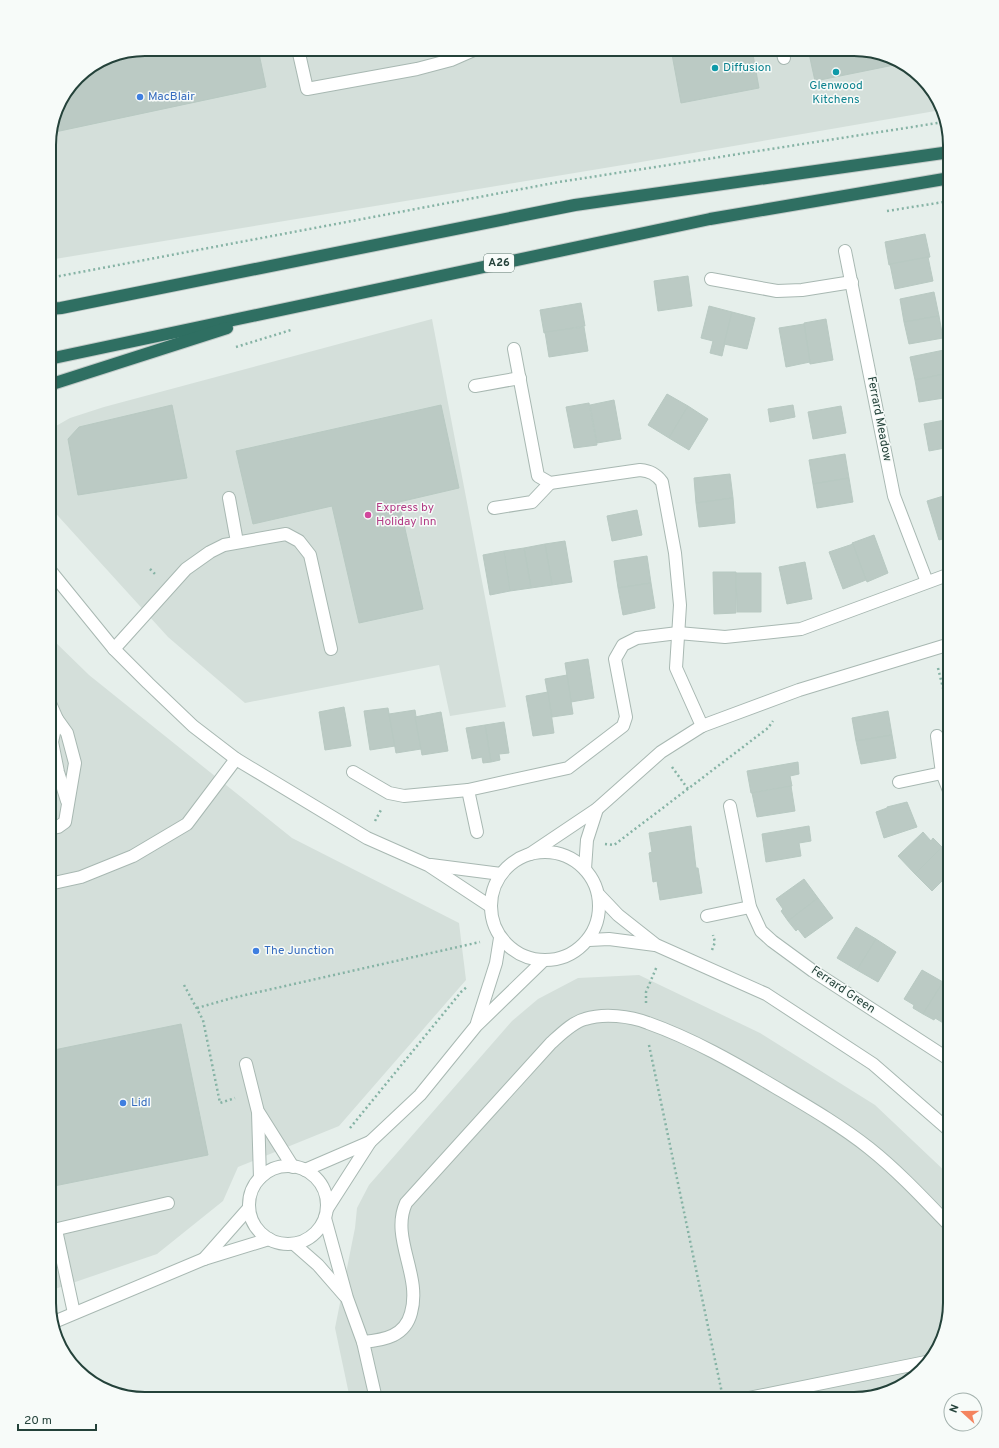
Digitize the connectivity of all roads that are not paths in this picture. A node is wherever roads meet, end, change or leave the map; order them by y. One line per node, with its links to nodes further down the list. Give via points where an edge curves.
1 (300, 56): 2 (street, via 307,89 417,69)
2 (460, 56)
3 (943, 153): 9 (highway, via 574,205)
4 (943, 179): 8 (highway, A26, via 710,219)
5 (845, 250): 7 (street, Ferrard Meadow)
6 (712, 279): 7 (street, via 777,291)
7 (852, 282): 21 (street, Ferrard Meadow, via 894,496)
8 (290, 307): 11 (highway, A26); 13 (highway)
9 (56, 308)
10 (514, 349): 12 (street)
11 (56, 357)
12 (520, 378): 14 (street); 15 (street, via 538,476)
13 (56, 383)
14 (475, 386)
15 (550, 483): 17 (street, via 532,502); 22 (street, via 640,470 649,471 658,477 662,482 675,553 680,605)
16 (230, 498): 18 (street)
17 (494, 508)
18 (237, 542): 24 (street, via 224,545 186,569); 25 (street, via 286,534 299,541 310,555)
19 (943, 576): 21 (street)
20 (56, 578): 24 (street)
21 (927, 582): 22 (street, via 801,629 725,637)
22 (678, 633): 28 (street, via 676,668); 35 (street, via 637,638 623,645 615,659 626,717 623,726 568,768)
23 (943, 646): 28 (street, via 799,690)
24 (114, 649): 30 (street, via 193,726)
25 (330, 649)
26 (57, 719): 27 (street); 36 (street, via 67,733 75,763)
27 (56, 724)
28 (702, 726): 38 (street, via 661,752)
29 (937, 736): 33 (street)
30 (236, 760): 42 (street, via 367,838); 45 (street, via 187,824 133,856 81,877)
31 (56, 762): 36 (street)
32 (353, 772): 35 (street, via 389,793 404,796)
33 (942, 773): 34 (street)
34 (899, 782)
35 (468, 790): 40 (street)
36 (68, 802): 39 (street, via 64,822)
37 (730, 806): 48 (street, Ferrard Green)
38 (597, 808): 41 (street); 43 (street, via 587,840)
39 (56, 827)
40 (477, 832)
41 (530, 854): 43 (street, via 560,854 574,859); 44 (street, via 514,861)
42 (428, 865): 44 (street); 47 (street)
43 (585, 869): 46 (street, via 594,881)
44 (501, 874): 47 (street, via 493,889)
45 (56, 882)
46 (599, 895): 51 (street, via 600,910 597,924); 52 (street, via 618,915)
47 (490, 906): 50 (street)
48 (750, 907): 49 (street); 55 (street, Ferrard Green, via 762,931 772,941 813,971)
49 (707, 916)
50 (500, 938): 53 (street, via 511,950 526,958); 54 (street, via 496,963)
51 (589, 940): 52 (street, via 609,939); 53 (street, via 576,952 560,959)
52 (660, 946): 58 (street, via 766,994 873,1064)
53 (543, 961): 54 (street)
54 (476, 1026): 59 (street, via 420,1095)
55 (943, 1055)
56 (246, 1064): 57 (street)
57 (258, 1112): 60 (street); 61 (street)
58 (943, 1125)
59 (370, 1142): 60 (street, via 330,1159); 64 (street)
60 (299, 1168): 61 (street, via 281,1167); 64 (street, via 314,1176 322,1186 326,1197)
61 (260, 1178): 63 (street, via 250,1197)
62 (168, 1203): 66 (street)
63 (249, 1208): 67 (street, via 252,1220 259,1231); 70 (street)
64 (326, 1214): 68 (street, via 320,1228 313,1235); 71 (street)
65 (943, 1219): 74 (street, via 898,1173 846,1130 740,1066 695,1043 644,1022 605,1016 585,1019 551,1043 411,1196 402,1213 401,1225 414,1286 410,1319 394,1336 379,1341)
66 (56, 1230)
67 (270, 1239): 68 (street, via 282,1244); 70 (street)
68 (294, 1244): 71 (street, via 318,1265)
69 (56, 1246): 72 (street)
70 (204, 1259): 72 (street)
71 (347, 1298): 74 (street)
72 (74, 1313): 73 (street)
73 (58, 1320)
74 (363, 1342): 76 (street)
75 (919, 1363): 77 (street)
76 (374, 1392)
77 (778, 1392)

